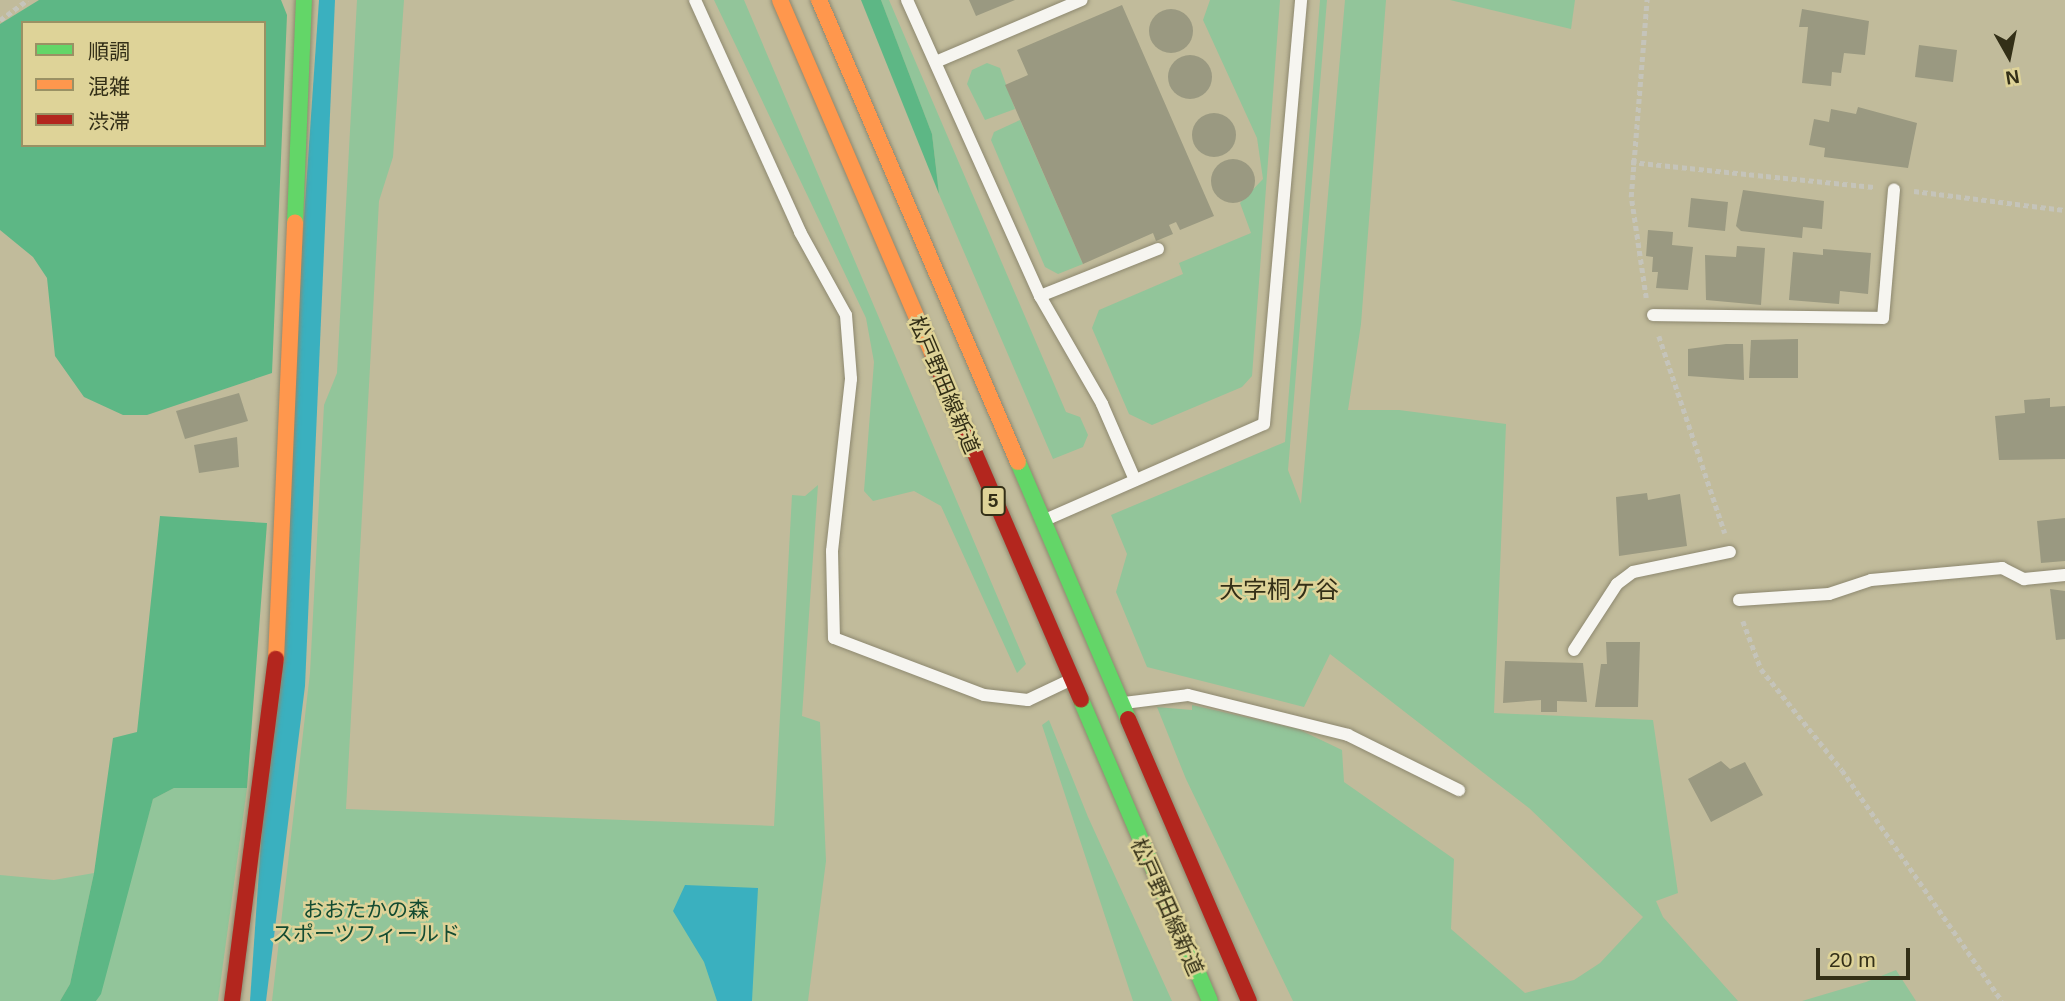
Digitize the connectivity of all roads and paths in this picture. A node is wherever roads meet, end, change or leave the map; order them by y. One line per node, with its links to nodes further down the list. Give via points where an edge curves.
1 (28, 0): 10 (path)
2 (304, 0): 27 (main road, via 278,640)
3 (695, 0): 24 (lane, via 800,232 846,315 851,379 832,551 835,638 984,695 1028,700)
4 (780, 0): 19 (main road, 松戸野田線新道 / 5)
5 (819, 0): 19 (main road, 松戸野田線新道 / 5)
6 (907, 0): 11 (lane)
7 (1082, 0): 11 (lane)
8 (1301, 0): 18 (lane, via 1264,424)
9 (1647, 0): 12 (path)
10 (0, 20)
11 (938, 61): 16 (lane)
12 (1631, 162): 13 (path); 17 (path, via 1639,279)
13 (1894, 189): 14 (path); 17 (lane, via 1883,318)
14 (2065, 210)
15 (1158, 249): 16 (lane)
16 (1040, 296): 18 (lane, via 1102,404)
17 (1653, 315): 20 (path)
18 (1135, 480): 19 (lane)
19 (1025, 529): 24 (main road, 松戸野田線新道 / 5); 25 (main road, 松戸野田線新道 / 5)
20 (1730, 552): 23 (lane, via 1633,572 1617,584)
21 (2065, 575): 22 (lane, via 2024,579 2002,568 1871,580 1829,594)
22 (1739, 600): 30 (path, via 1762,670 1842,770)
23 (1574, 650)
24 (1068, 681): 28 (main road, 松戸野田線新道 / 5)
25 (1118, 703): 26 (lane, via 1188,695 1348,735); 29 (main road, 松戸野田線新道 / 5)
26 (1459, 790)
27 (232, 1001)
28 (1210, 1001)
29 (1249, 1001)
30 (2002, 1001)

